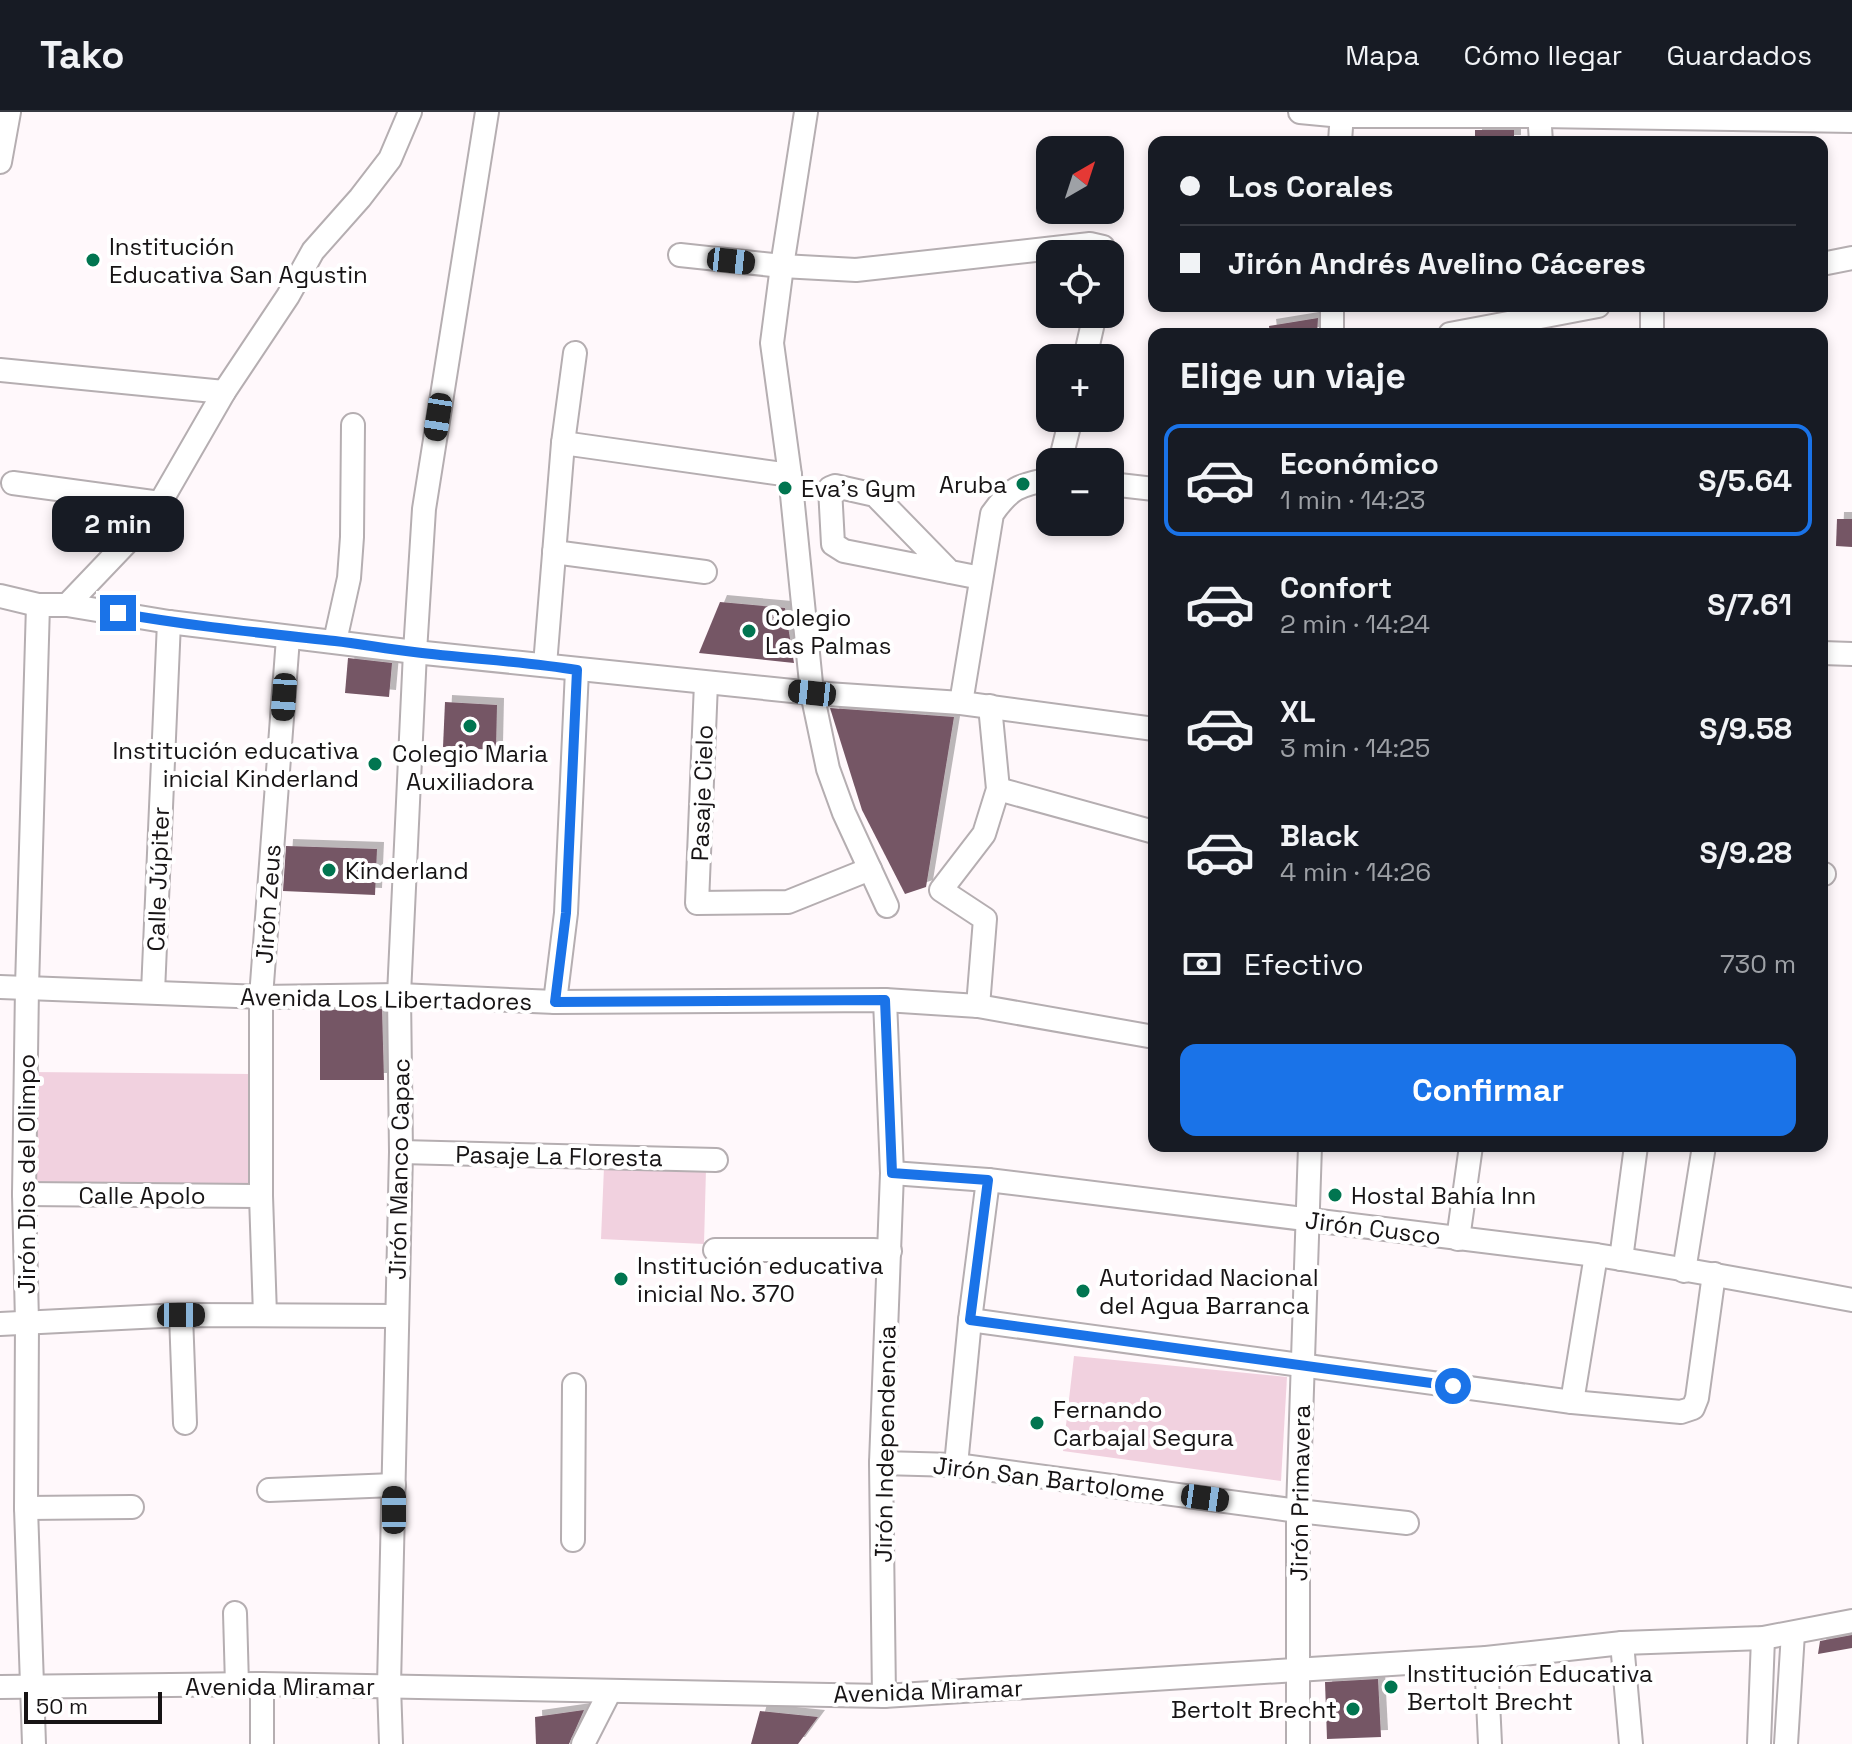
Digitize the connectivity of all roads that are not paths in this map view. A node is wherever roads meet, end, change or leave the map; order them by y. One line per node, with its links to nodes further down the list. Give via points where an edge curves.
1 (9, 112): 11 (street)
2 (410, 112): 22 (street, via 390,159 313,251)
3 (487, 112): 41 (street, Jirón Manco Capac, via 424,509)
4 (806, 112): 16 (street)
5 (1300, 112): 6 (street)
6 (1342, 114): 7 (street); 9 (street)
7 (1539, 114): 8 (street); 10 (street)
8 (1852, 121)
9 (1340, 136)
10 (1541, 136)
11 (0, 162)
12 (1036, 254): 16 (street, via 856,270)
13 (680, 255): 16 (street)
14 (1852, 258): 15 (street)
15 (1828, 263)
16 (782, 266): 25 (street, via 772,343)
17 (1575, 312): 18 (street)
18 (1552, 318): 19 (street)
19 (1488, 328)
20 (575, 353): 24 (street)
21 (0, 370): 22 (street)
22 (224, 392): 30 (street)
23 (353, 425): 40 (street, via 349,578)
24 (563, 443): 25 (street); 31 (street)
25 (790, 475): 47 (street)
26 (1036, 481): 34 (street, via 1005,495 992,514)
27 (13, 483): 30 (street)
28 (1124, 486): 29 (street)
29 (1148, 488)
30 (160, 503): 37 (street)
31 (554, 552): 32 (street); 44 (street)
32 (705, 572)
33 (950, 572): 33 (street, via 875,495 830,488 837,548); 34 (street)
34 (981, 578): 48 (street)
35 (0, 596): 36 (street)
36 (38, 605): 37 (street); 56 (street, Jirón Dios del Olimpo)
37 (67, 605): 38 (street)
38 (169, 622): 39 (street); 57 (street, Calle Júpiter)
39 (288, 638): 40 (street); 59 (street, Jirón Zeus)
40 (335, 641): 41 (street)
41 (415, 652): 44 (street); 58 (street, Jirón Manco Capac)
42 (1828, 653): 43 (street)
43 (1852, 654)
44 (545, 665): 45 (street)
45 (577, 670): 46 (street); 61 (street, via 566,913)
46 (706, 683): 47 (street); 53 (street, Pasaje Cielo, via 697,903 788,902)
47 (812, 693): 48 (street); 53 (street, via 828,769)
48 (961, 703): 49 (street)
49 (990, 706): 50 (street); 51 (street)
50 (1148, 728)
51 (998, 789): 52 (street); 62 (street, via 984,834 941,890 985,919)
52 (1148, 830)
53 (870, 869): 54 (street)
54 (887, 906)
55 (0, 987): 56 (street, Avenida Los Libertadores)
56 (27, 987): 57 (street, Avenida Los Libertadores); 72 (street, Jirón Dios del Olimpo)
57 (153, 992): 59 (street, Avenida Los Libertadores)
58 (399, 995): 59 (street, Avenida Los Libertadores); 61 (street, Avenida Los Libertadores); 64 (street, Jirón Manco Capac)
59 (261, 997): 73 (street, Jirón Zeus)
60 (885, 1000): 61 (street, Avenida Los Libertadores); 62 (street, Avenida Los Libertadores); 70 (street, Jirón Independencia)
61 (555, 1002)
62 (978, 1006): 63 (street, Avenida Los Libertadores)
63 (1148, 1036)
64 (401, 1152): 69 (street, Pasaje La Floresta); 85 (street, Jirón Manco Capac)
65 (1310, 1152): 74 (street, Jirón Primavera)
66 (1470, 1152): 75 (street)
67 (1635, 1152): 79 (street)
68 (1703, 1152): 80 (street)
69 (716, 1160)
70 (892, 1173): 71 (street, Jirón Cusco); 77 (street, Jirón Independencia)
71 (988, 1180): 74 (street, Jirón Cusco); 86 (street)
72 (24, 1194): 73 (street, Calle Apolo); 87 (street, Jirón Dios del Olimpo)
73 (261, 1196): 84 (street, Jirón Zeus)
74 (1308, 1220): 75 (street, Jirón Cusco); 89 (street, Jirón Primavera)
75 (1458, 1239): 78 (street, Jirón Cusco)
76 (715, 1250): 77 (street)
77 (890, 1251): 93 (street, Jirón Independencia)
78 (1596, 1255): 79 (street, Jirón Cusco); 91 (street)
79 (1621, 1259): 80 (street, Jirón Cusco)
80 (1684, 1271): 81 (street, Jirón Cusco)
81 (1714, 1274): 82 (street, Jirón Cusco); 91 (street, via 1693,1408 1681,1412)
82 (1852, 1300)
83 (181, 1315): 84 (street); 87 (street); 92 (street)
84 (265, 1315): 85 (street)
85 (397, 1316): 95 (street, Jirón Manco Capac)
86 (970, 1320): 89 (street); 94 (street)
87 (27, 1322): 88 (street); 98 (street, Jirón Dios del Olimpo)
88 (0, 1324)
89 (1303, 1366): 91 (street); 99 (street, Jirón Primavera)
90 (574, 1385): 101 (street)
91 (1572, 1402)
92 (185, 1423)
93 (881, 1463): 94 (street, Jirón San Bartolome); 115 (street, Jirón Independencia)
94 (956, 1465): 99 (street, Jirón San Bartolome)
95 (394, 1485): 96 (street); 112 (street, Jirón Manco Capac)
96 (269, 1490)
97 (132, 1507): 98 (street)
98 (26, 1508): 111 (street, Jirón Dios del Olimpo)
99 (1298, 1511): 100 (street, Jirón San Bartolome); 108 (street, Jirón Primavera)
100 (1407, 1523)
101 (573, 1540)
102 (235, 1613): 110 (street)
103 (1852, 1621): 104 (street, Avenida Miramar)
104 (1793, 1633): 105 (street, Avenida Miramar); 124 (street)
105 (1763, 1638): 106 (street, Avenida Miramar); 123 (street)
106 (1622, 1643): 107 (street, Avenida Miramar); 122 (street)
107 (1486, 1658): 108 (street, Avenida Miramar); 121 (street)
108 (1298, 1668): 115 (street, Avenida Miramar); 120 (street, Jirón Primavera)
109 (262, 1684): 110 (street, Avenida Miramar); 112 (street, Avenida Miramar); 117 (street)
110 (237, 1685): 111 (street, Avenida Miramar)
111 (33, 1686): 113 (street, Avenida Miramar); 116 (street, Jirón Dios del Olimpo)
112 (389, 1686): 114 (street, Avenida Miramar); 118 (street, Jirón Manco Capac)
113 (0, 1687)
114 (610, 1691): 115 (street, Avenida Miramar); 119 (street)
115 (884, 1696)
116 (34, 1744)
117 (262, 1744)
118 (391, 1744)
119 (583, 1744)
120 (1298, 1744)
121 (1490, 1744)
122 (1631, 1744)
123 (1759, 1744)
124 (1786, 1744)

